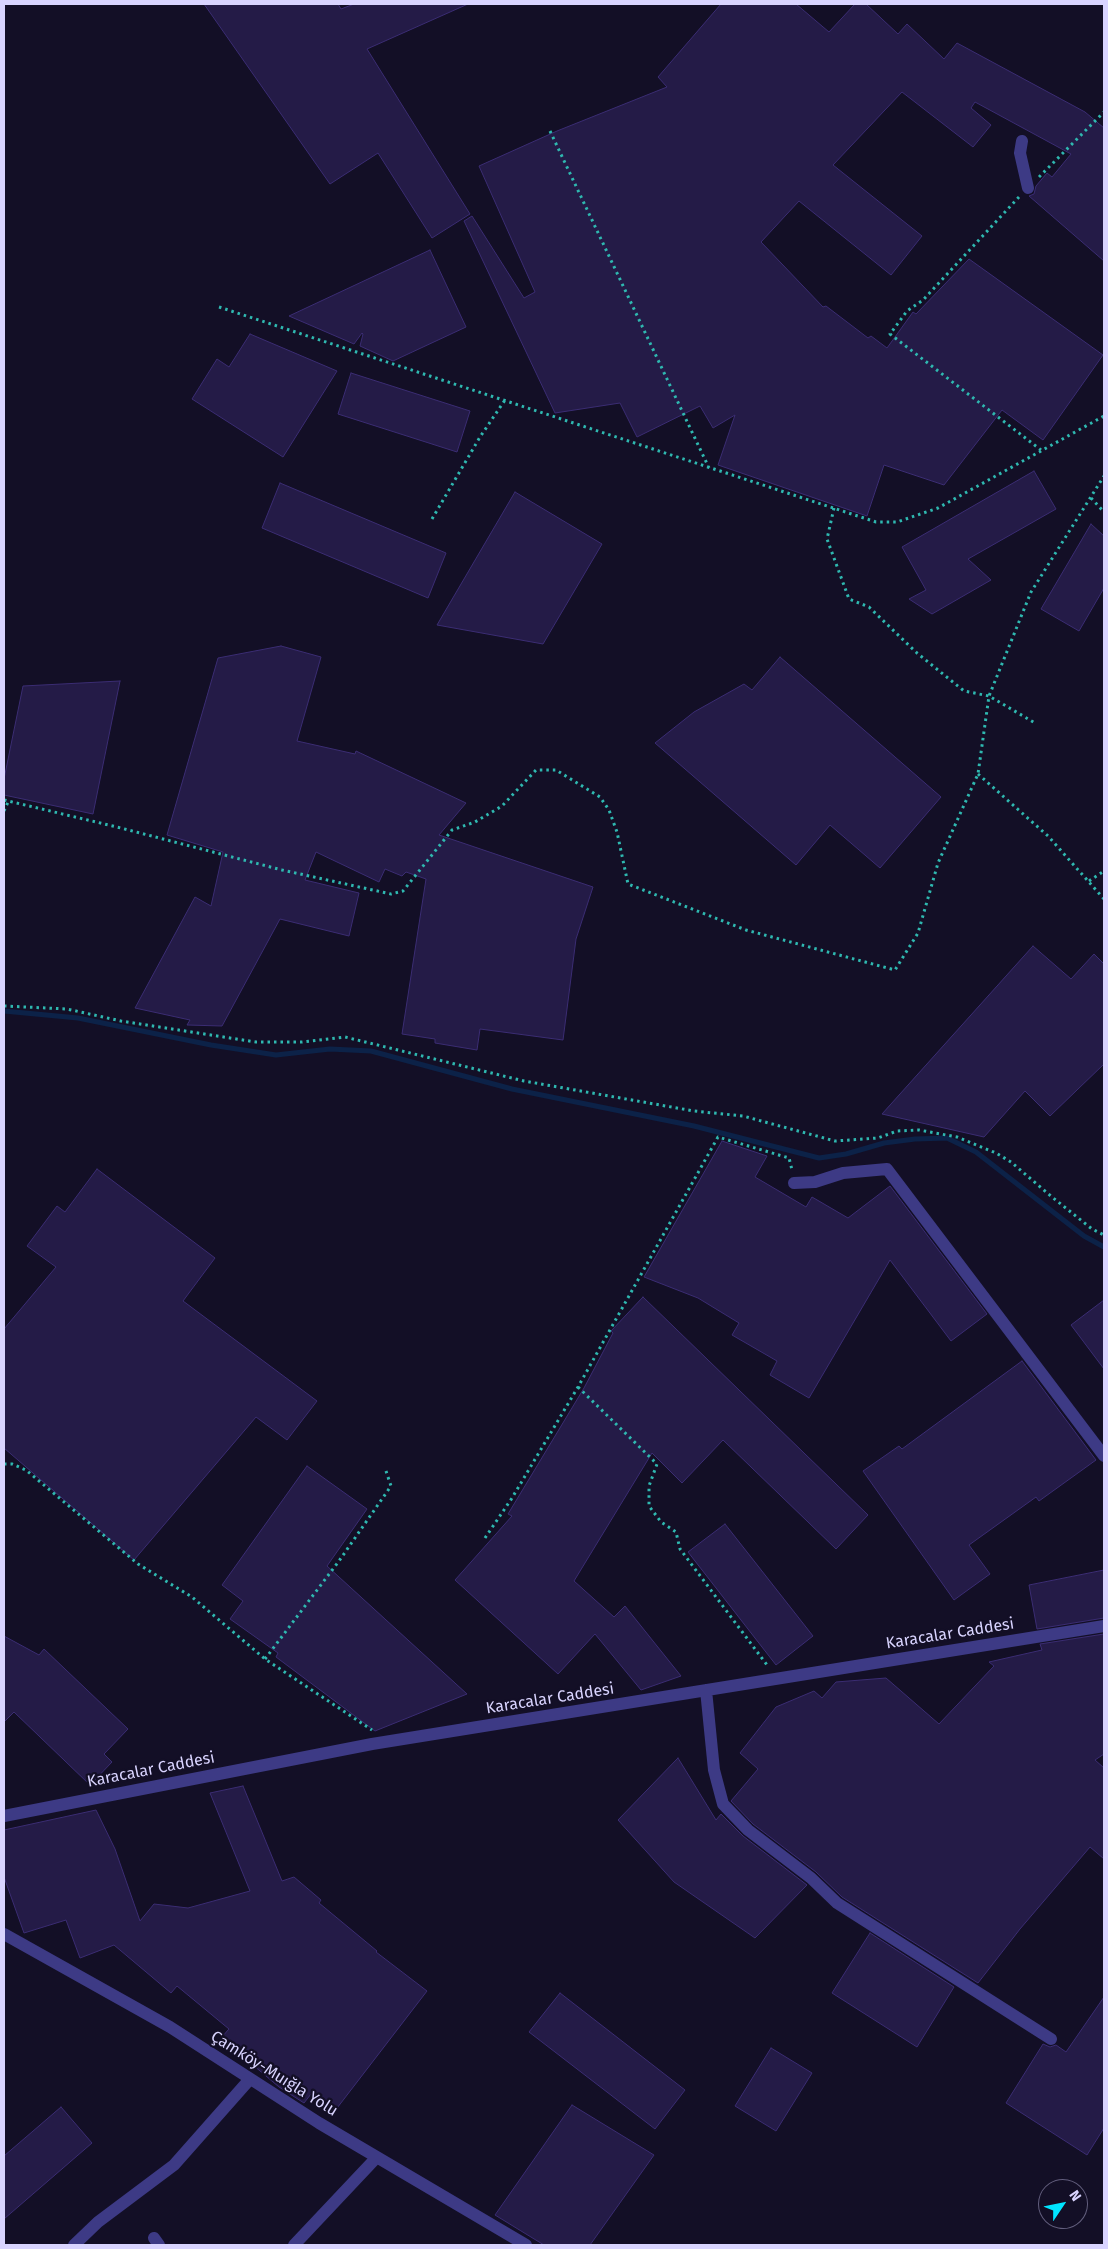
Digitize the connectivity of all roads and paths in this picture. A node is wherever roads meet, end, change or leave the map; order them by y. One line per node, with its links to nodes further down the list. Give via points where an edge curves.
1 (1104, 112): 4 (path)
2 (550, 132): 9 (path)
3 (1022, 141): 4 (street, via 1020,153)
4 (1028, 188): 8 (path, via 923,300 907,311 890,334)
5 (219, 307): 6 (path)
6 (505, 400): 9 (path); 14 (path)
7 (1104, 416): 8 (path)
8 (1041, 451): 12 (path, via 938,508 897,522 876,522)
9 (710, 469): 12 (path)
10 (1104, 476): 11 (path)
11 (1091, 498): 13 (path); 15 (path, via 1031,592)
12 (834, 508): 15 (path, via 827,539 849,599 869,606 935,669 964,691)
13 (1104, 512)
14 (432, 519)
15 (989, 696): 16 (path); 17 (path)
16 (1035, 723)
17 (978, 774): 18 (path, via 938,863 918,933 895,970 746,930 628,884 609,810 600,796 556,770 536,770 502,806 475,822 452,830 403,891 391,894); 21 (path, via 1048,836)
18 (6, 801): 19 (path)
19 (4, 811)
20 (1104, 872): 21 (path)
21 (1089, 880): 22 (path)
22 (1104, 899)
23 (4, 1006): 25 (path, via 67,1010 256,1042 345,1038 524,1081 694,1111 743,1116 835,1141 878,1138 897,1131 920,1130 957,1136 1012,1162)
24 (794, 1183): 26 (path, via 789,1158 718,1136); 27 (street, via 815,1182 843,1173 887,1169)
25 (1104, 1236)
26 (578, 1386): 30 (path); 33 (path, via 657,1464 649,1486 649,1506 661,1522 676,1532 680,1548)
27 (1104, 1456)
28 (4, 1464): 32 (path, via 26,1470 138,1564 192,1597)
29 (386, 1470): 32 (path, via 391,1486)
30 (485, 1538)
31 (1104, 1626): 33 (street, Karacalar Caddesi)
32 (265, 1659): 35 (path)
33 (777, 1678): 34 (street, Karacalar Caddesi)
34 (706, 1690): 35 (street, Karacalar Caddesi); 38 (street, via 714,1770 723,1804 748,1830 811,1878 837,1903)
35 (389, 1741): 36 (street, Karacalar Caddesi)
36 (4, 1816)
37 (4, 1934): 39 (street, Çamköy-Muığla Yolu, via 170,2027)
38 (1051, 2039)
39 (250, 2079): 40 (street, Çamköy-Muığla Yolu); 41 (street, via 174,2164 98,2222)
40 (377, 2157): 42 (street); 43 (street, Çamköy-Muığla Yolu)
41 (74, 2245)
42 (294, 2245)
43 (526, 2245)

